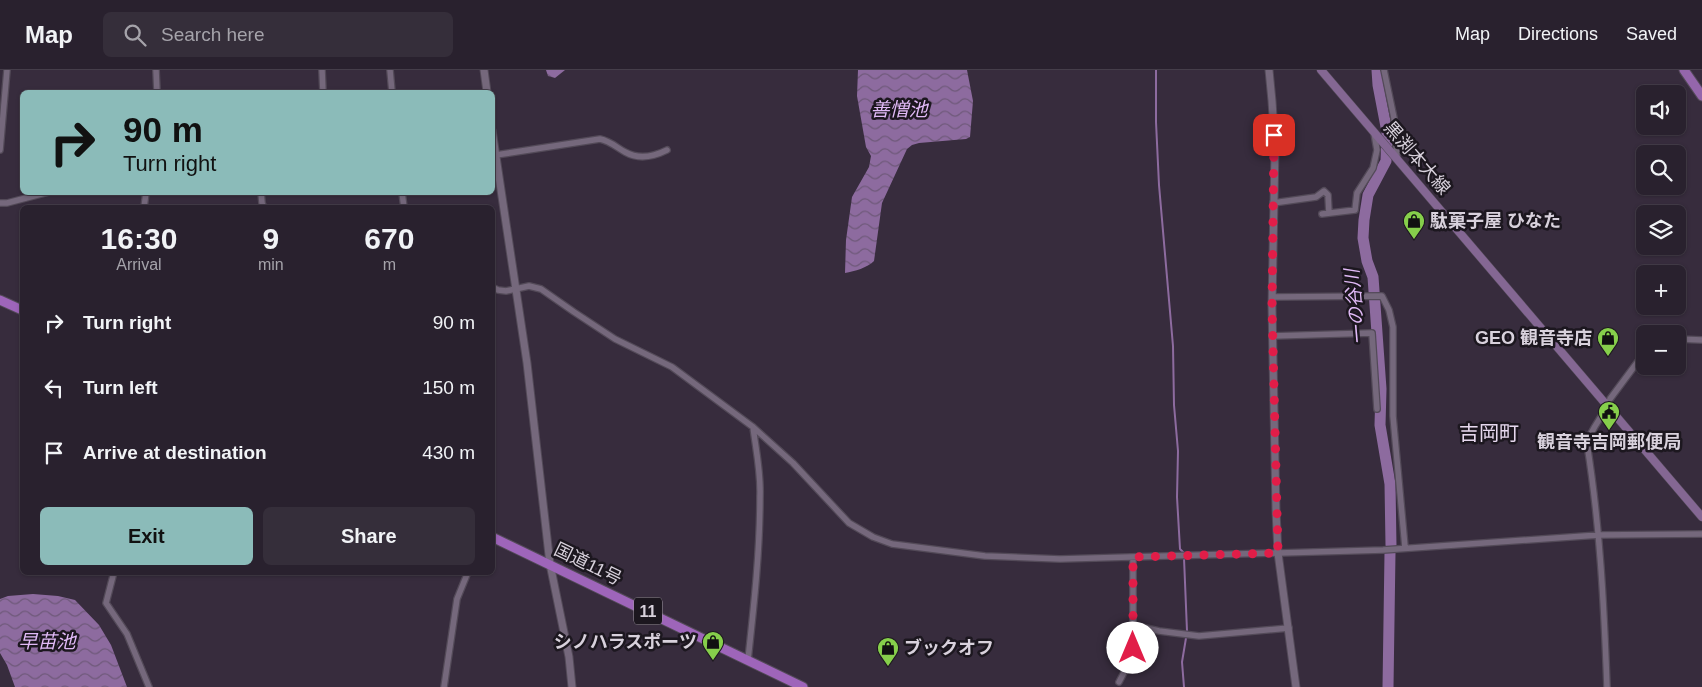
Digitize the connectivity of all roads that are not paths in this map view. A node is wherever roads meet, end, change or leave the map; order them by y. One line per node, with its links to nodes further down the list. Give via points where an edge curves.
1 (7, 70): 17 (street)
2 (156, 70): 10 (street)
3 (322, 70): 11 (street)
4 (390, 70): 12 (street)
5 (484, 70): 13 (street)
6 (1269, 70): 23 (street, via 1275,149)
7 (1321, 70): 15 (main road, 黒渕本大線)
8 (1384, 70): 20 (street, via 1394,118)
9 (1684, 70): 14 (main road)
10 (157, 90)
11 (323, 90)
12 (392, 90)
13 (487, 90)
14 (1702, 96)
15 (1374, 131): 20 (main road, 黒渕本大線); 24 (street, via 1377,150 1373,168 1357,193 1355,210)
16 (495, 148): 19 (street)
17 (0, 150)
18 (667, 150): 19 (street, via 654,156 639,157 600,139)
19 (496, 154): 27 (street)
20 (1397, 157): 35 (main road, 黒渕本大線)
21 (38, 195): 22 (street)
22 (0, 202)
23 (1273, 203): 24 (street, via 1316,197 1324,191 1328,195); 28 (street)
24 (1329, 213): 25 (street)
25 (1322, 214)
26 (495, 288): 27 (street, via 506,291)
27 (517, 289): 37 (street, via 529,286 542,289 615,338 680,372); 45 (street)
28 (1272, 296): 31 (street); 42 (street, via 1382,296 1392,327 1393,416)
29 (0, 300): 30 (highway)
30 (20, 309)
31 (1272, 336): 36 (street, via 1372,333); 43 (street)
32 (1686, 339): 33 (street)
33 (1702, 340)
34 (1636, 364): 35 (street, via 1610,398)
35 (1608, 407): 38 (main road, 黒渕本大線); 40 (street, via 1587,444)
36 (1377, 409)
37 (753, 427): 44 (street, via 793,463 849,523 892,544 985,556); 50 (street, via 760,494 756,586)
38 (1702, 517)
39 (1702, 534): 40 (street)
40 (1599, 535): 42 (street); 57 (street)
41 (495, 538): 45 (highway, 国道11号 / 11)
42 (1406, 547): 43 (street)
43 (1278, 553): 44 (street); 49 (street)
44 (1133, 557): 48 (street)
45 (550, 564): 50 (highway, 国道11号 / 11); 54 (street)
46 (113, 575): 52 (street, via 106,603 127,634)
47 (467, 575): 53 (street, via 457,600)
48 (1133, 625): 49 (street, via 1199,636); 51 (street, via 1131,659)
49 (1289, 628): 56 (street)
50 (748, 660): 55 (highway, 国道11号 / 11)
51 (1119, 682)
52 (149, 687)
53 (444, 687)
54 (572, 687)
55 (803, 687)
56 (1296, 687)
57 (1607, 687)

